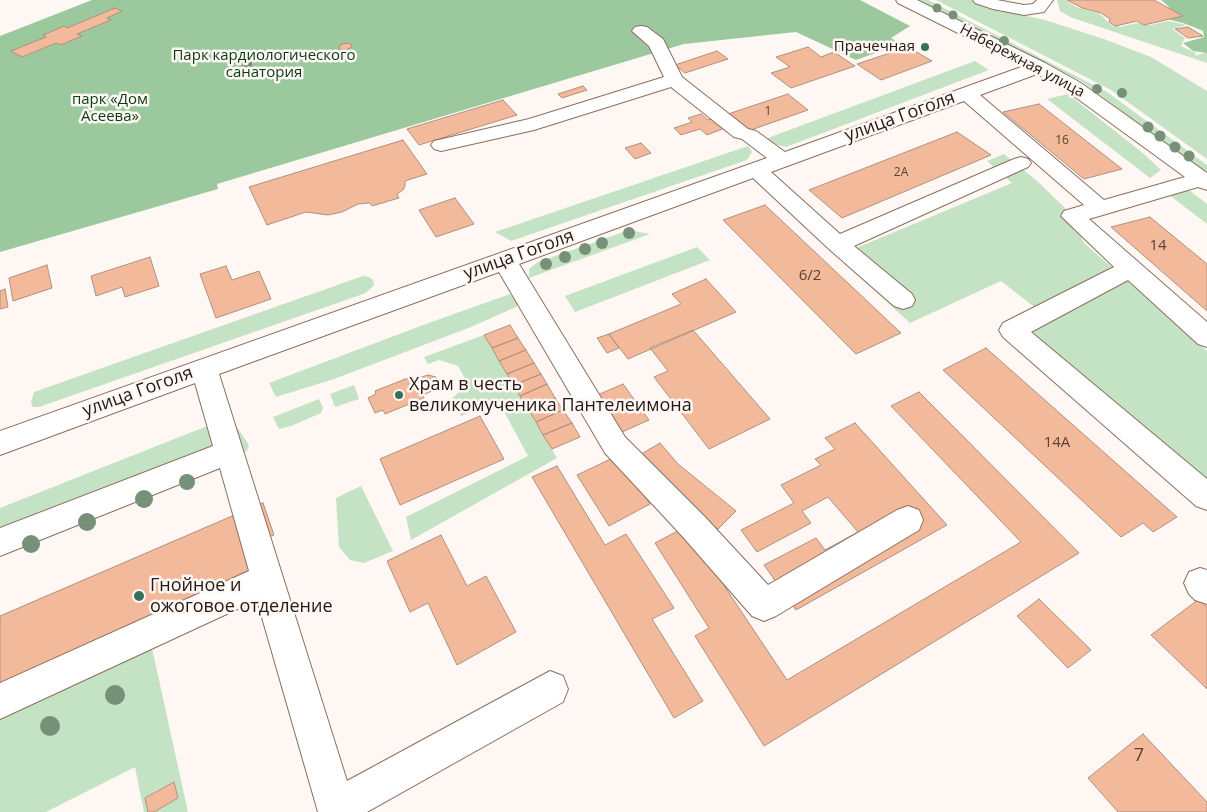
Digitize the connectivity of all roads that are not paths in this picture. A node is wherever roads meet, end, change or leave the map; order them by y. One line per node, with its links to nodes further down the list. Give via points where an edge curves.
1 (904, 0): 5 (street, Набережная улица)
2 (981, 0): 3 (street, via 1024,10 1038,9)
3 (1045, 0)
4 (641, 31): 6 (street, via 658,43)
5 (1038, 67): 7 (street, улица Гоголя); 12 (street, Набережная улица, via 1074,87)
6 (674, 80): 8 (street, via 534,124); 9 (street, via 741,133 749,135)
7 (966, 93): 9 (street, улица Гоголя); 13 (street)
8 (441, 145)
9 (782, 160): 11 (street, улица Гоголя)
10 (1021, 163): 14 (street)
11 (756, 170): 14 (street); 15 (street, улица Гоголя)
12 (1204, 181): 13 (street)
13 (1100, 208): 16 (street, via 1072,216)
14 (837, 244): 17 (street)
15 (504, 260): 19 (street, улица Гоголя); 23 (street, via 615,445 764,605)
16 (1130, 269): 18 (street); 22 (street, via 1012,330)
17 (903, 300)
18 (1207, 337)
19 (204, 368): 20 (street, улица Гоголя); 21 (street)
20 (0, 443)
21 (229, 452): 24 (street); 25 (street)
22 (1207, 497)
23 (908, 520)
24 (0, 542)
25 (267, 579): 27 (street); 28 (street)
26 (550, 689): 28 (street)
27 (0, 701)
28 (336, 810)

